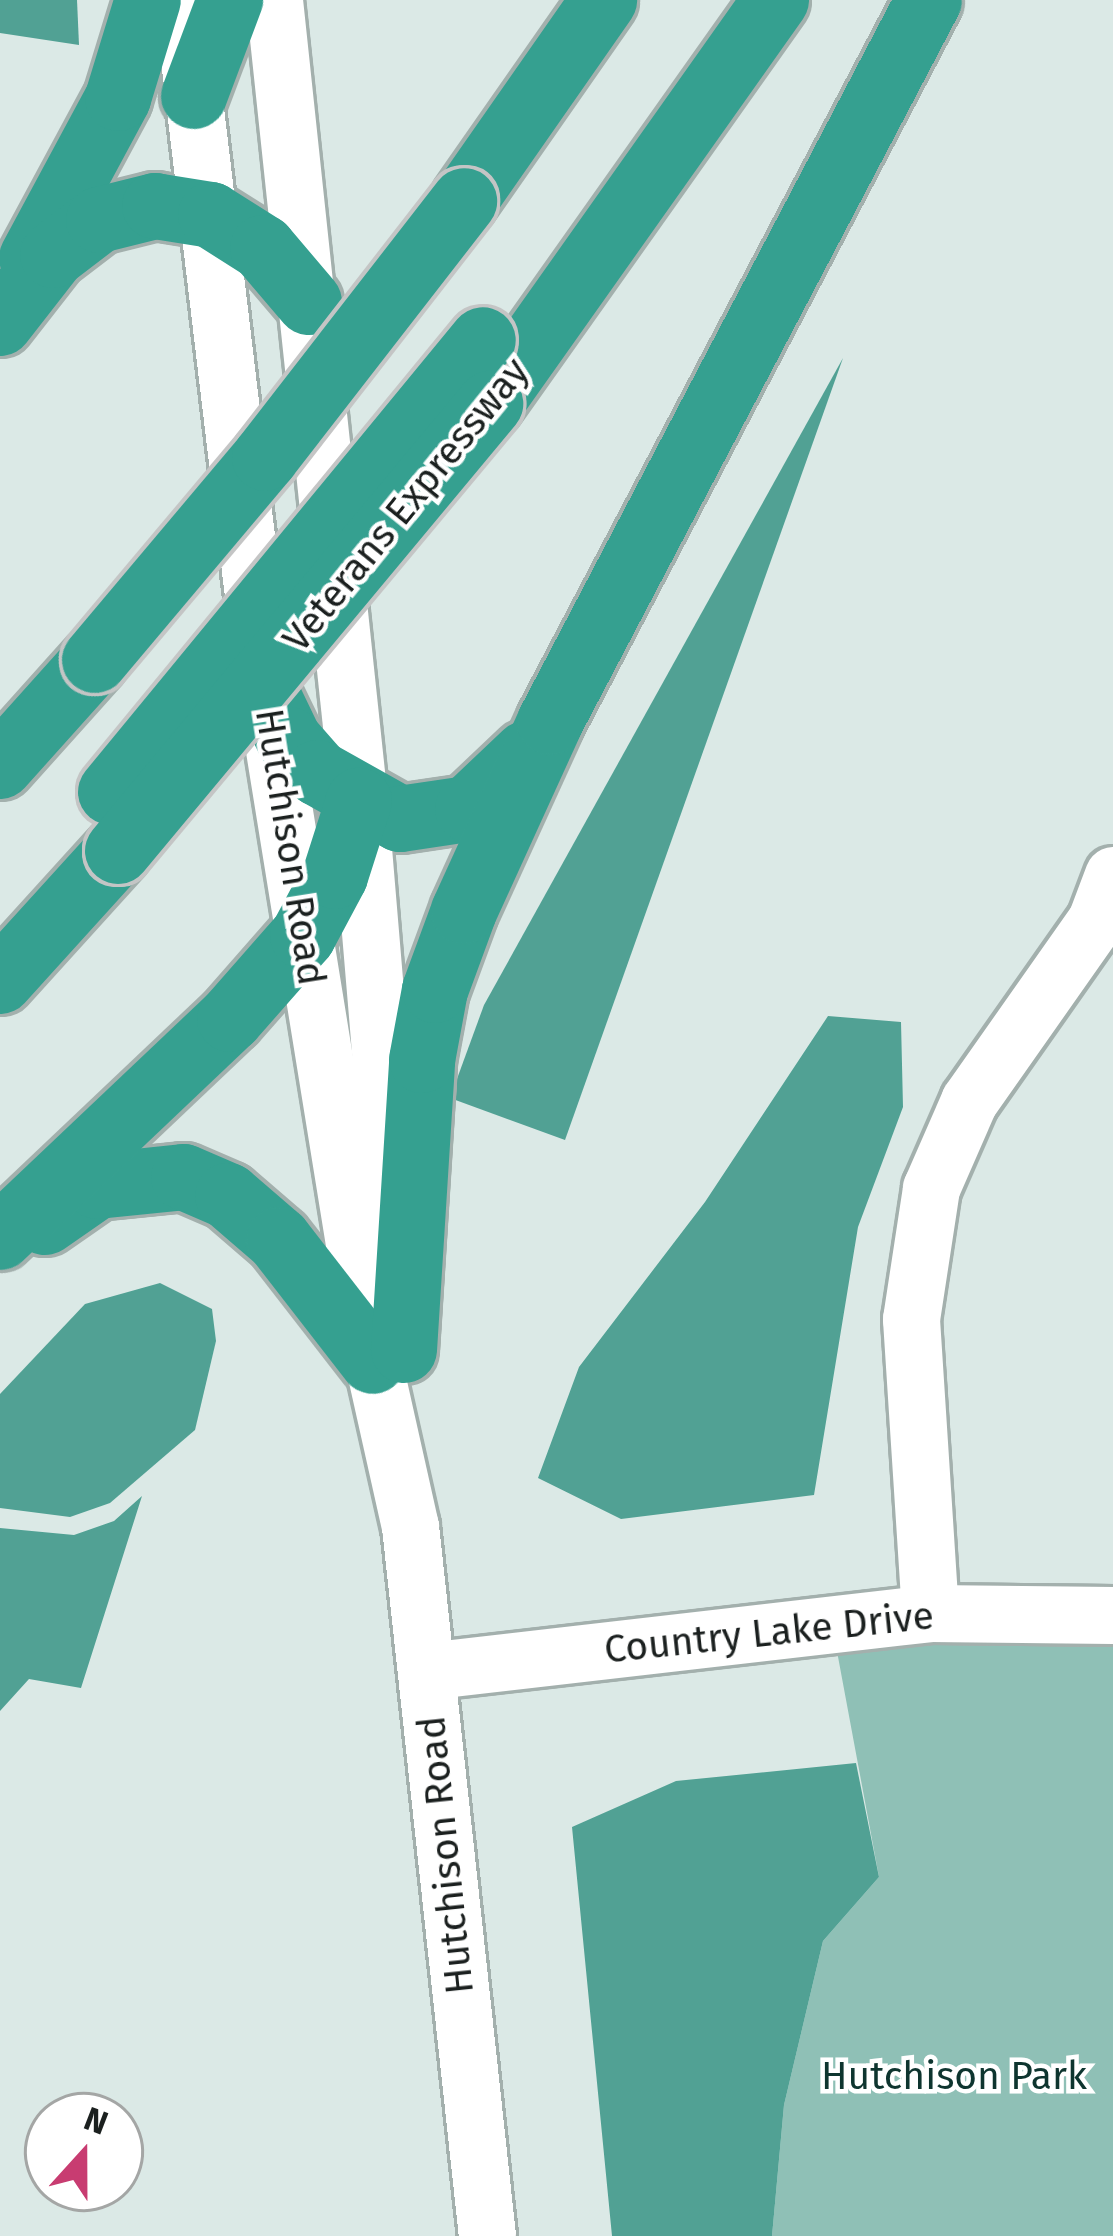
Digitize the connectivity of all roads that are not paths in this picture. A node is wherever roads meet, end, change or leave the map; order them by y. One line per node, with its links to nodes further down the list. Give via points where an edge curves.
1 (148, 0): 12 (highway, via 118,98)
2 (182, 0): 9 (street, Hutchison Road)
3 (230, 0): 9 (highway)
4 (274, 0): 11 (street, Hutchison Road)
5 (604, 0): 16 (highway, bridge, via 464,201 265,458)
6 (723, 0): 18 (highway, bridge, via 483,340)
7 (776, 0): 18 (highway, Veterans Expressway, bridge, via 490,404)
8 (929, 0): 15 (highway)
9 (194, 96): 10 (street, Hutchison Road)
10 (211, 215): 11 (highway, via 262,248); 13 (highway, via 155,206 99,220 53,255); 14 (street, Hutchison Road)
11 (309, 302): 17 (street, Hutchison Road)
12 (0, 313)
13 (0, 323)
14 (264, 688): 17 (highway, via 289,740); 21 (street, Hutchison Road)
15 (550, 722): 17 (highway, via 515,770 467,809 400,819); 25 (highway, via 435,990)
16 (0, 766)
17 (359, 801): 21 (highway, via 334,877); 25 (street, Hutchison Road)
18 (114, 822): 20 (highway); 22 (highway, Veterans Expressway)
19 (1113, 875): 26 (street, via 1096,920 969,1101 931,1187 910,1319)
20 (0, 915)
21 (303, 936): 23 (highway, via 230,1019); 25 (street, Hutchison Road)
22 (0, 982)
23 (0, 1237)
24 (0, 1258): 25 (highway, via 97,1186 184,1177 228,1196 279,1240)
25 (388, 1355): 28 (street, Hutchison Road)
26 (930, 1613): 27 (street, Country Lake Drive); 28 (street, Country Lake Drive)
27 (1113, 1615)
28 (426, 1671): 29 (street, Hutchison Road)
29 (487, 2236)

